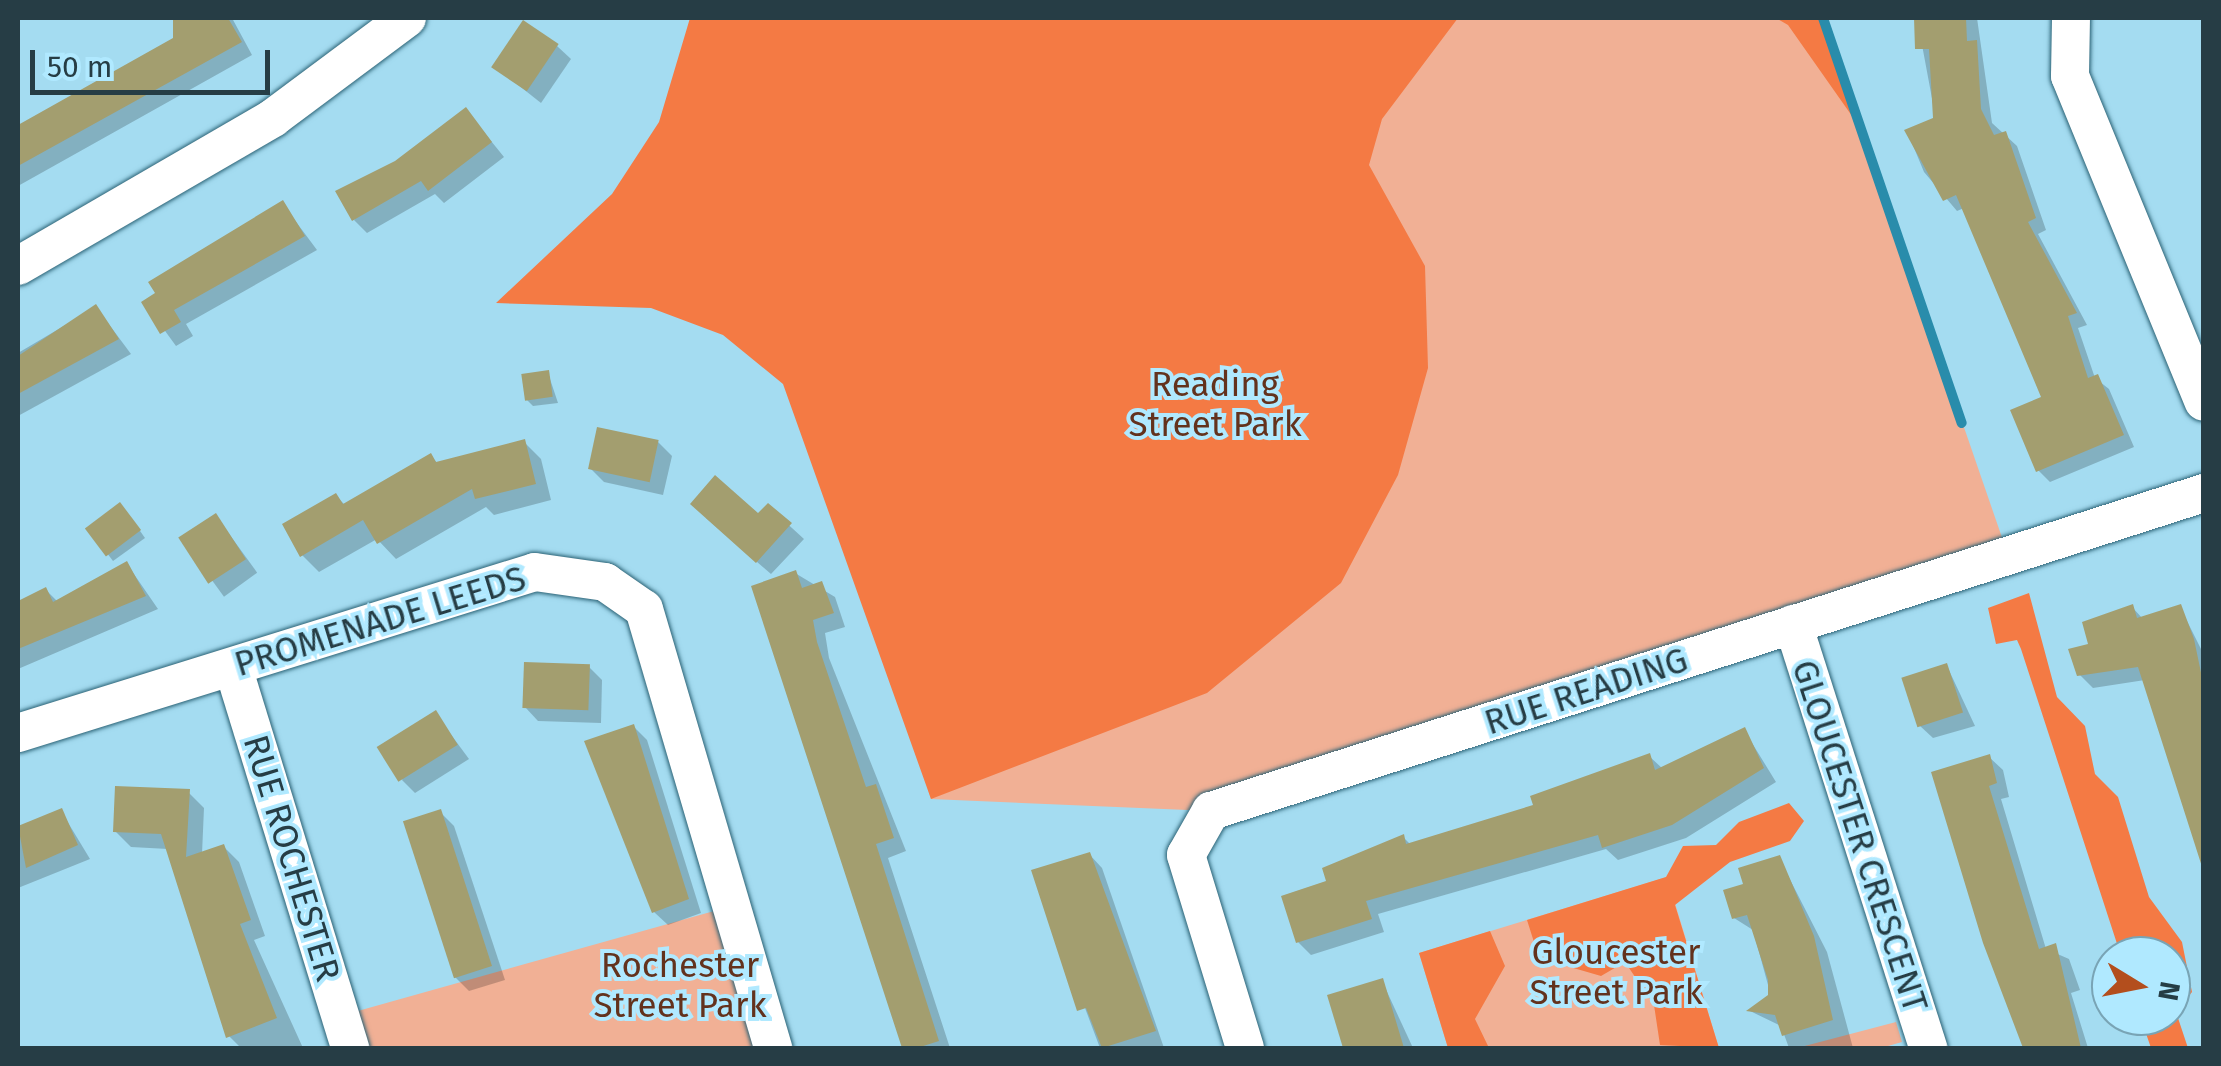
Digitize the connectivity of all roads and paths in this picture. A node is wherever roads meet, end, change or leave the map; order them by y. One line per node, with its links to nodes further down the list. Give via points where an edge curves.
1 (407, 18): 3 (street, via 273,118)
2 (2071, 18): 4 (street, via 2070,76)
3 (18, 266)
4 (2204, 402)
5 (2204, 493): 6 (street, RUE READING)
6 (1792, 624): 11 (street, RUE READING, via 1211,812 1186,855); 12 (street, GLOUCESTER CRESCENT)
7 (233, 667): 8 (street, PROMENADE LEEDS); 9 (street, RUE ROCHESTER); 10 (street, PROMENADE LEEDS, via 534,572 575,572 644,609)
8 (18, 734)
9 (350, 1048)
10 (773, 1048)
11 (1245, 1048)
12 (1928, 1048)

